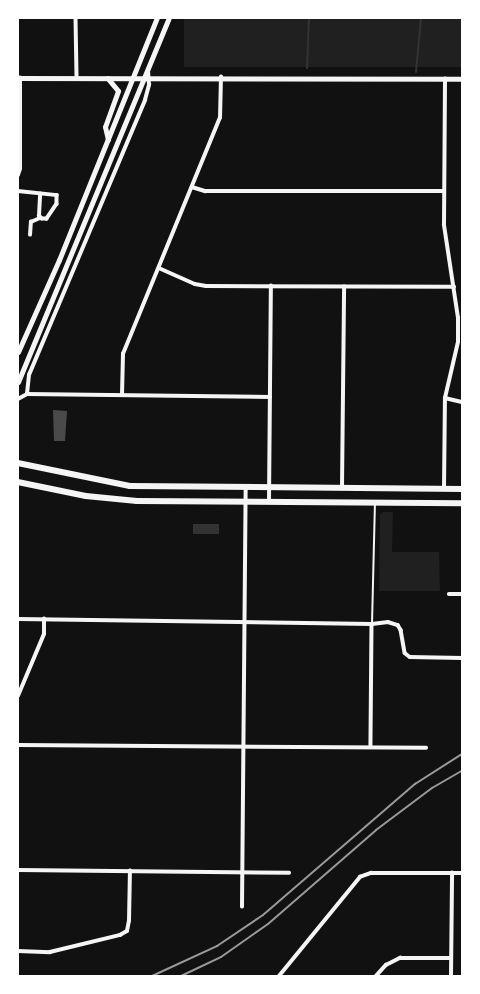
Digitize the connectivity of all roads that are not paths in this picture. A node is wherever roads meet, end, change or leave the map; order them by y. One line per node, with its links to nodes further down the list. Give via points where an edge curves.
1 (76, 18): 5 (street)
2 (157, 18): 10 (main road)
3 (169, 18): 7 (main road, via 148,67)
4 (19, 78): 5 (street); 13 (street)
5 (77, 78): 6 (street)
6 (108, 78): 10 (street); 12 (street, via 118,91 105,127)
7 (146, 78): 8 (street); 10 (street); 26 (main road); 27 (street, via 145,100 29,375)
8 (221, 78): 9 (street); 15 (street, via 220,118)
9 (445, 78): 11 (street); 17 (street)
10 (133, 79): 12 (main road)
11 (462, 79)
12 (108, 140): 25 (main road, via 60,260)
13 (19, 169): 14 (street)
14 (18, 175)
15 (192, 187): 17 (street, via 205,191); 21 (street)
16 (18, 191): 18 (street)
17 (444, 191): 24 (street, via 445,239)
18 (40, 194): 19 (street); 19 (street, via 55,194 58,198 50,217)
19 (40, 218): 20 (street, via 31,222)
20 (30, 235)
21 (159, 268): 22 (street, via 195,284); 28 (street, via 123,354)
22 (271, 286): 23 (street); 29 (street)
23 (344, 287): 24 (street); 37 (street)
24 (454, 287): 30 (street, via 458,342)
25 (18, 352)
26 (18, 382)
27 (27, 394): 28 (street); 31 (street)
28 (122, 395): 29 (street)
29 (270, 397): 35 (street)
30 (446, 398): 32 (street); 38 (street)
31 (18, 399)
32 (462, 402)
33 (19, 463): 36 (main road, via 116,484)
34 (18, 482): 40 (main road, via 86,496 124,500)
35 (269, 487): 36 (main road); 37 (main road); 41 (street)
36 (246, 488): 40 (street)
37 (342, 488): 38 (main road)
38 (444, 489): 39 (main road)
39 (462, 489)
40 (246, 501): 41 (main road); 48 (street)
41 (269, 501): 42 (main road)
42 (375, 502): 43 (main road); 49 (lane)
43 (462, 503)
44 (448, 594): 45 (street)
45 (462, 594)
46 (18, 619): 47 (street)
47 (44, 619): 48 (street); 51 (street, via 44,634)
48 (245, 620): 49 (street); 53 (street)
49 (372, 624): 50 (street, via 388,622 398,625 405,653 410,657); 54 (street)
50 (462, 658)
51 (18, 696)
52 (18, 745): 53 (street)
53 (244, 746): 54 (street); 58 (street)
54 (371, 747): 55 (street)
55 (426, 748)
56 (18, 870): 57 (street)
57 (130, 871): 58 (street); 63 (street, via 129,921 126,930 120,935 50,952)
58 (242, 872): 59 (street); 62 (street)
59 (289, 872)
60 (452, 873): 61 (street); 64 (street); 65 (street, via 371,873 360,877)
61 (462, 873)
62 (242, 907)
63 (18, 951)
64 (451, 958): 66 (street, via 400,958 386,965); 67 (street)
65 (279, 976)
66 (376, 976)
67 (451, 976)

